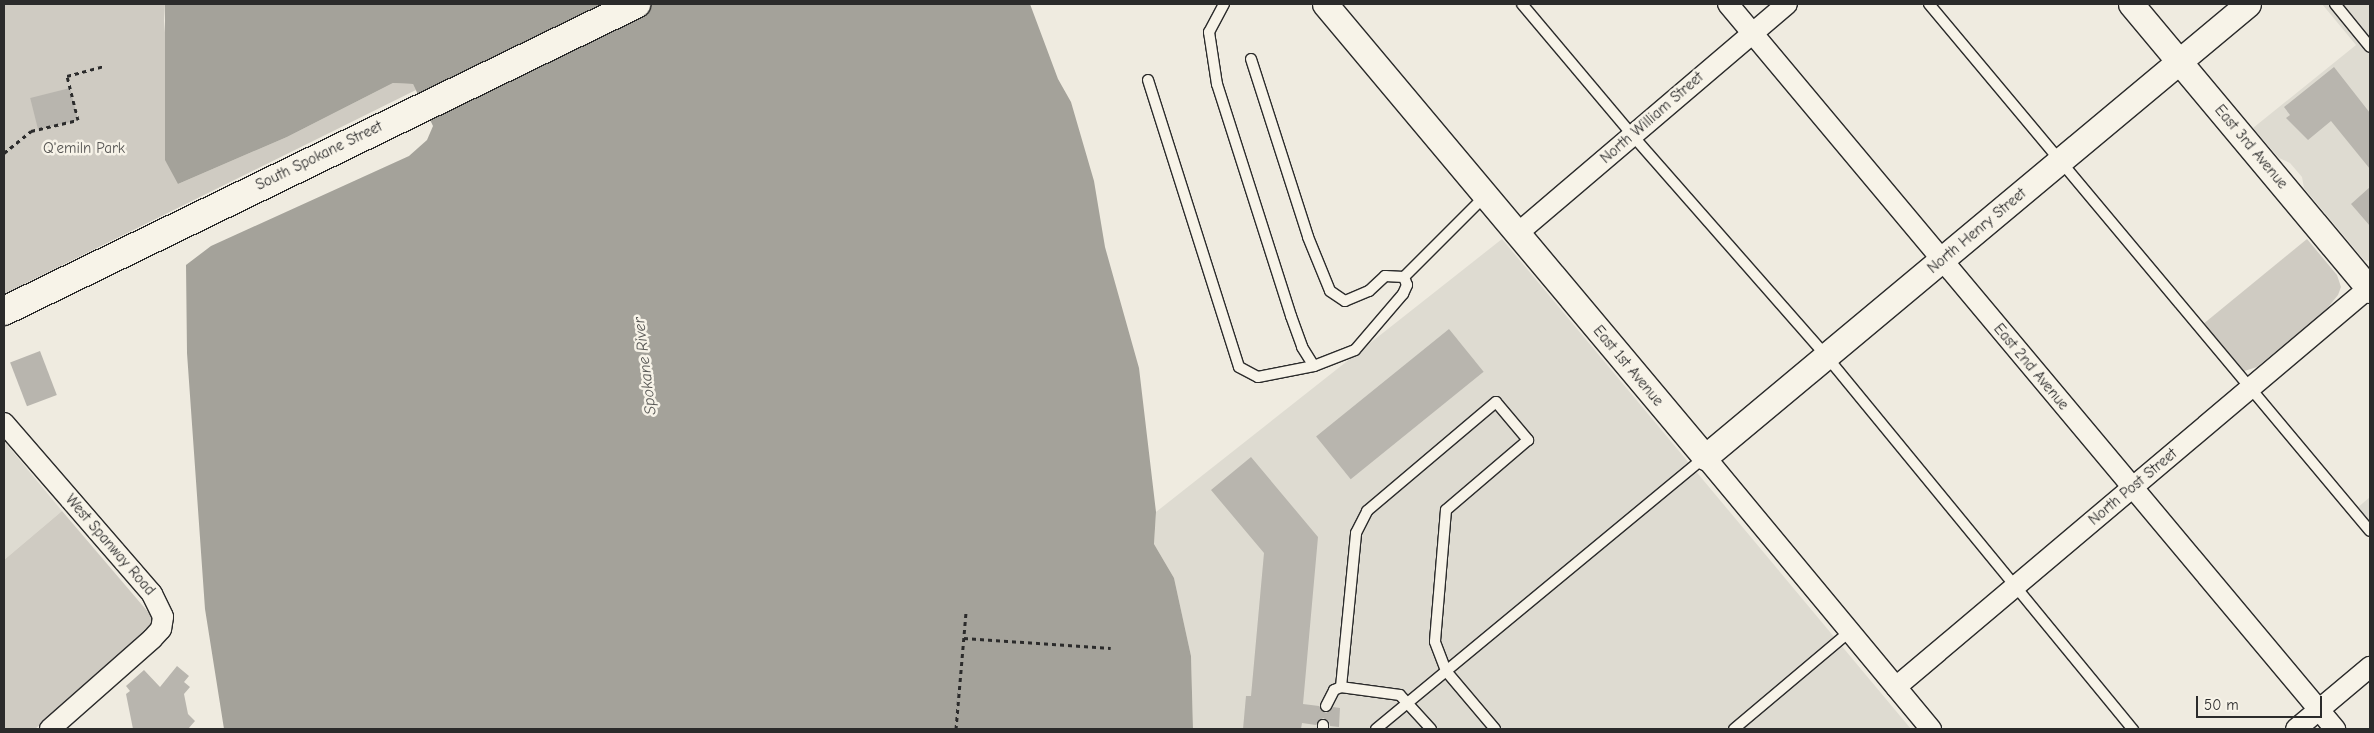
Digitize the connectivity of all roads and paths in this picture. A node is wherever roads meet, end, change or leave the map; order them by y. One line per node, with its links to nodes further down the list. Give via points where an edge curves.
1 (636, 4): 25 (main road, South Spokane Street)
2 (1224, 4): 27 (lane, via 1209,32 1217,84 1281,289 1302,348)
3 (1522, 4): 17 (lane)
4 (1728, 4): 11 (street, East 2nd Avenue)
5 (1787, 4): 11 (street, North William Street)
6 (1929, 4): 19 (lane)
7 (2131, 4): 14 (street, East 3rd Avenue)
8 (2248, 4): 14 (street, North Henry Street)
9 (2335, 4): 12 (lane)
10 (1328, 5): 20 (street, East 1st Avenue)
11 (1752, 32): 17 (street, North William Street); 22 (street, East 2nd Avenue)
12 (2370, 46)
13 (1251, 60): 23 (lane, via 1308,237 1330,291 1345,301 1369,291 1385,276)
14 (2180, 61): 19 (street, North Henry Street); 24 (street, East 3rd Avenue)
15 (105, 66): 18 (path, via 67,76 78,120 31,130)
16 (1148, 80): 27 (lane, via 1239,366 1258,377)
17 (1633, 136): 21 (street, North William Street); 26 (lane)
18 (4, 153)
19 (2061, 160): 22 (street, North Henry Street); 28 (lane)
20 (1486, 196): 21 (street, East 1st Avenue); 23 (lane)
21 (1518, 233): 30 (street, East 1st Avenue)
22 (1943, 260): 26 (street, North Henry Street); 31 (street, East 2nd Avenue)
23 (1404, 276): 27 (lane, via 1407,285 1403,294 1355,350)
24 (2370, 288): 28 (street, North Post Street)
25 (4, 311)
26 (1828, 357): 30 (street, North Henry Street); 33 (lane)
27 (1314, 366)
28 (2252, 389): 31 (street, North Post Street); 32 (lane)
29 (4, 423): 45 (street, West Spanway Road, via 152,594 163,617 157,634)
30 (1705, 457): 35 (street, East 1st Avenue); 39 (lane)
31 (2130, 488): 33 (street, North Post Street); 44 (street, East 2nd Avenue)
32 (2370, 531)
33 (2014, 587): 41 (street, North Post Street); 52 (lane)
34 (966, 612): 36 (path)
35 (1849, 632): 41 (street, East 1st Avenue); 50 (lane)
36 (964, 638): 37 (path); 46 (path)
37 (1111, 648)
38 (2370, 667): 44 (street)
39 (1446, 671): 40 (lane, via 1435,642 1446,510 1528,440 1496,402 1367,511 1359,522); 42 (lane); 49 (lane)
40 (1342, 687): 42 (lane, via 1400,695); 43 (lane, via 1334,690)
41 (1896, 687): 51 (street, East 1st Avenue)
42 (1408, 702): 47 (lane); 48 (lane)
43 (1326, 706)
44 (2319, 710): 53 (street); 54 (street, East 2nd Avenue)
45 (50, 729)
46 (956, 729)
47 (1376, 729)
48 (1431, 729)
49 (1495, 729)
50 (1734, 729)
51 (1931, 729)
52 (2133, 729)
53 (2296, 729)
54 (2335, 729)

